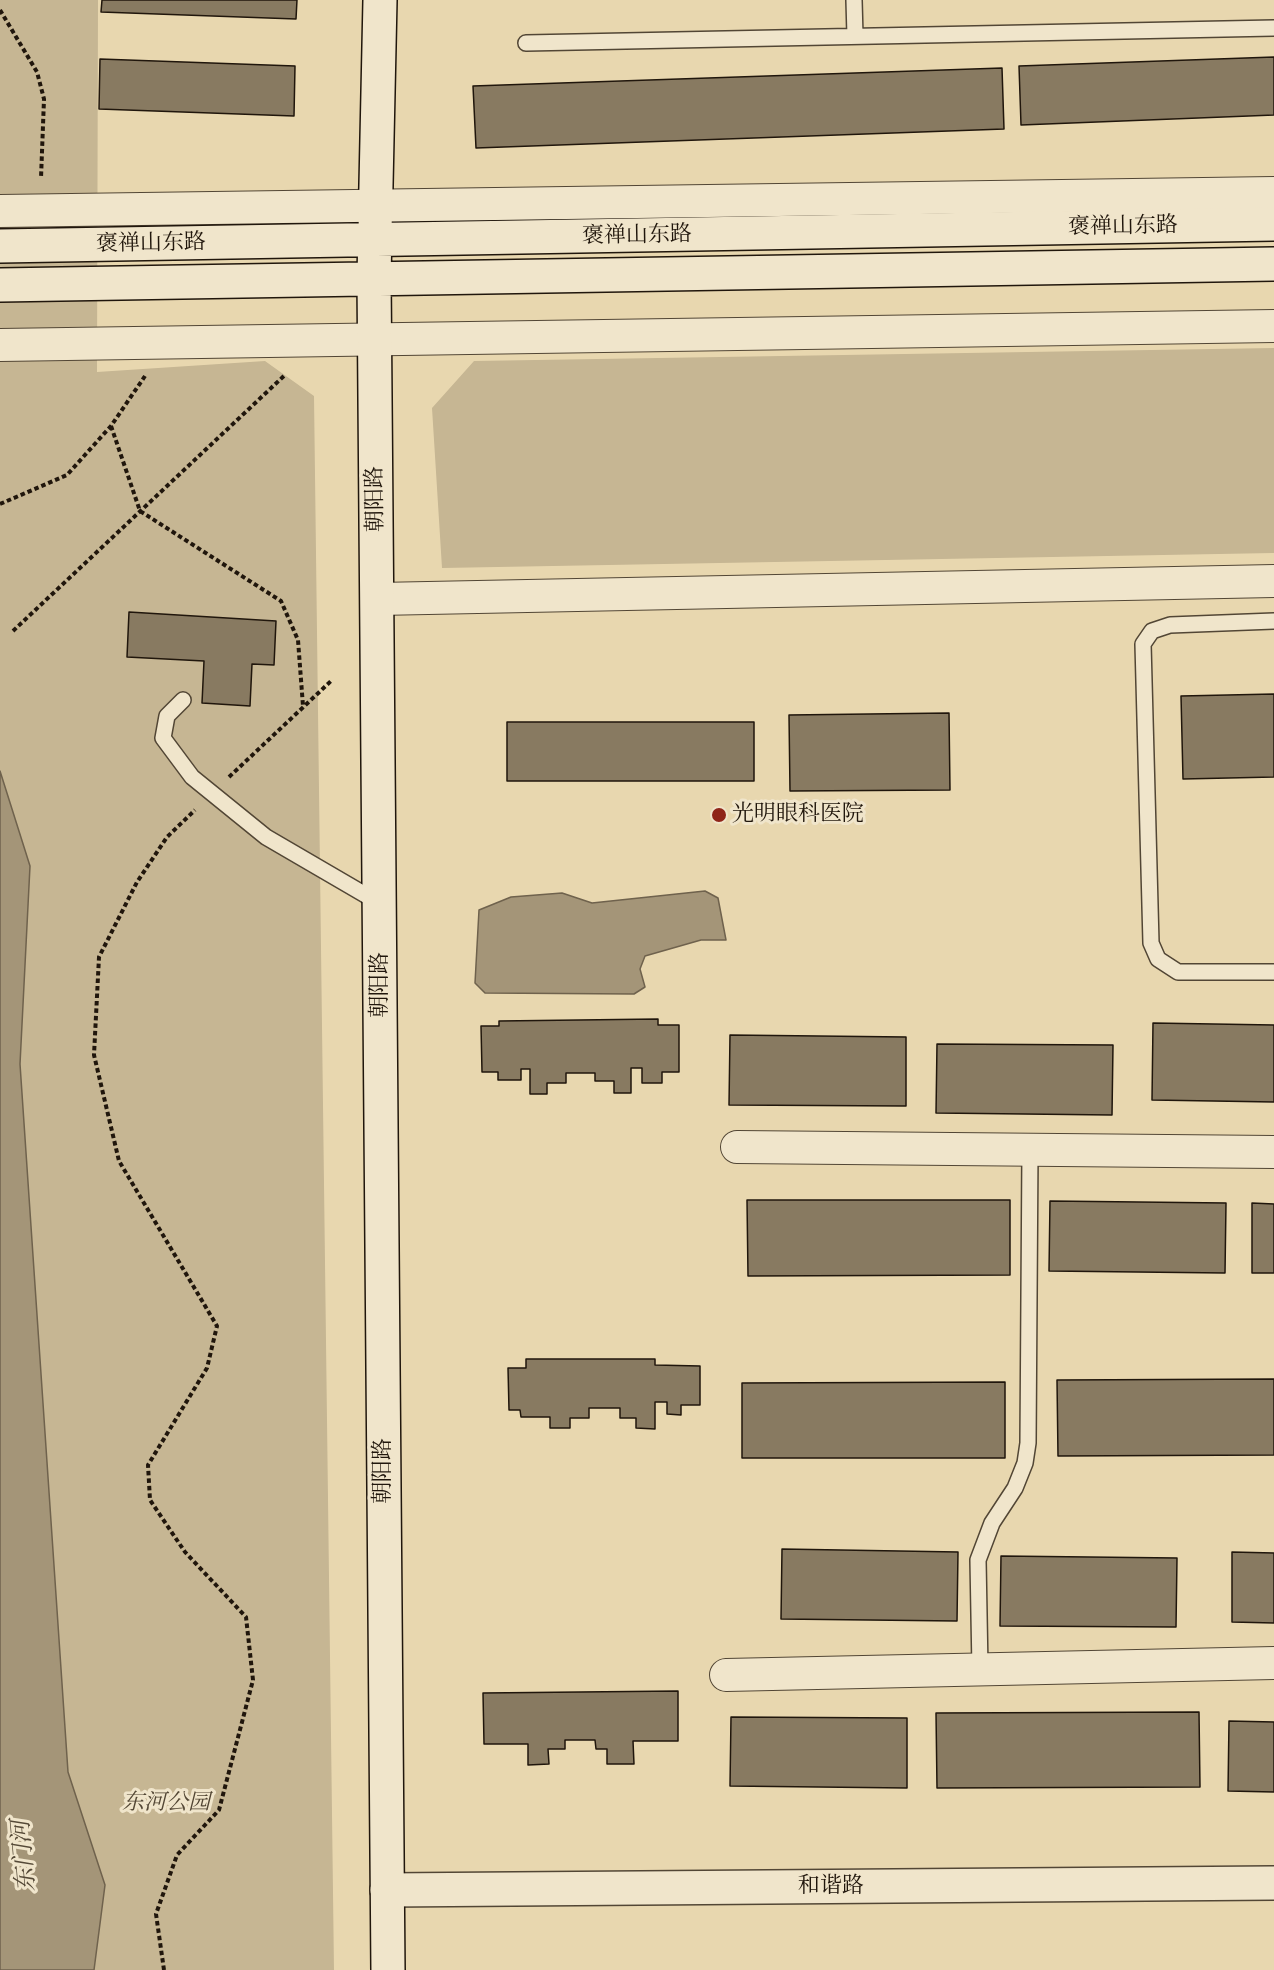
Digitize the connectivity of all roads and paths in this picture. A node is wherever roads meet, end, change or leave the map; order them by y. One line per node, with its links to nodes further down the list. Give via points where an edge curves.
1 (380, 0): 8 (main road, 朝阳路)
2 (854, 0): 5 (lane)
3 (0, 10): 9 (path, via 37,72 44,99)
4 (1274, 28): 5 (lane)
5 (855, 36): 6 (lane)
6 (526, 43)
7 (1274, 193): 8 (street)
8 (374, 205): 9 (street); 12 (main road, 朝阳路)
9 (40, 210): 10 (street)
10 (0, 211)
11 (1274, 224): 12 (main road, 褒禅山东路)
12 (374, 241): 13 (main road, 褒禅山东路); 15 (main road, 朝阳路)
13 (0, 246)
14 (1274, 264): 15 (main road, 褒禅山东路)
15 (374, 277): 16 (main road, 褒禅山东路); 18 (main road, 朝阳路)
16 (0, 285)
17 (1274, 326): 18 (street)
18 (374, 339): 19 (street); 26 (main road, 朝阳路)
19 (322, 340): 20 (street); 24 (path)
20 (167, 343): 21 (street); 22 (path)
21 (0, 345)
22 (111, 426): 23 (path, via 67,475); 24 (path)
23 (0, 504)
24 (140, 511): 28 (path); 31 (path, via 281,602 298,639)
25 (1274, 581): 26 (street)
26 (378, 598): 34 (main road, 朝阳路)
27 (1274, 621): 35 (lane, via 1170,625 1152,631 1143,644 1150,943 1158,959 1178,972)
28 (13, 631)
29 (331, 681): 31 (path)
30 (183, 700): 34 (lane, via 167,716 163,738 192,777 266,837)
31 (303, 706): 32 (path)
32 (226, 780)
33 (201, 804): 44 (path, via 160,846 136,882 99,957 94,1055 119,1161 217,1326 207,1368 148,1465 150,1500 185,1552 246,1617 253,1680 219,1810 177,1855 156,1914)
34 (381, 904): 43 (main road, 朝阳路)
35 (1274, 972)
36 (737, 1146): 37 (street)
37 (1030, 1150): 38 (street); 40 (lane, via 1028,1443 1015,1488 992,1523 978,1560)
38 (1274, 1152)
39 (1274, 1664): 40 (street)
40 (980, 1669): 41 (street)
41 (726, 1675)
42 (1274, 1883): 43 (main road, 和谐路)
43 (387, 1890): 45 (main road, 朝阳路)
44 (164, 1970)
45 (388, 1970)

